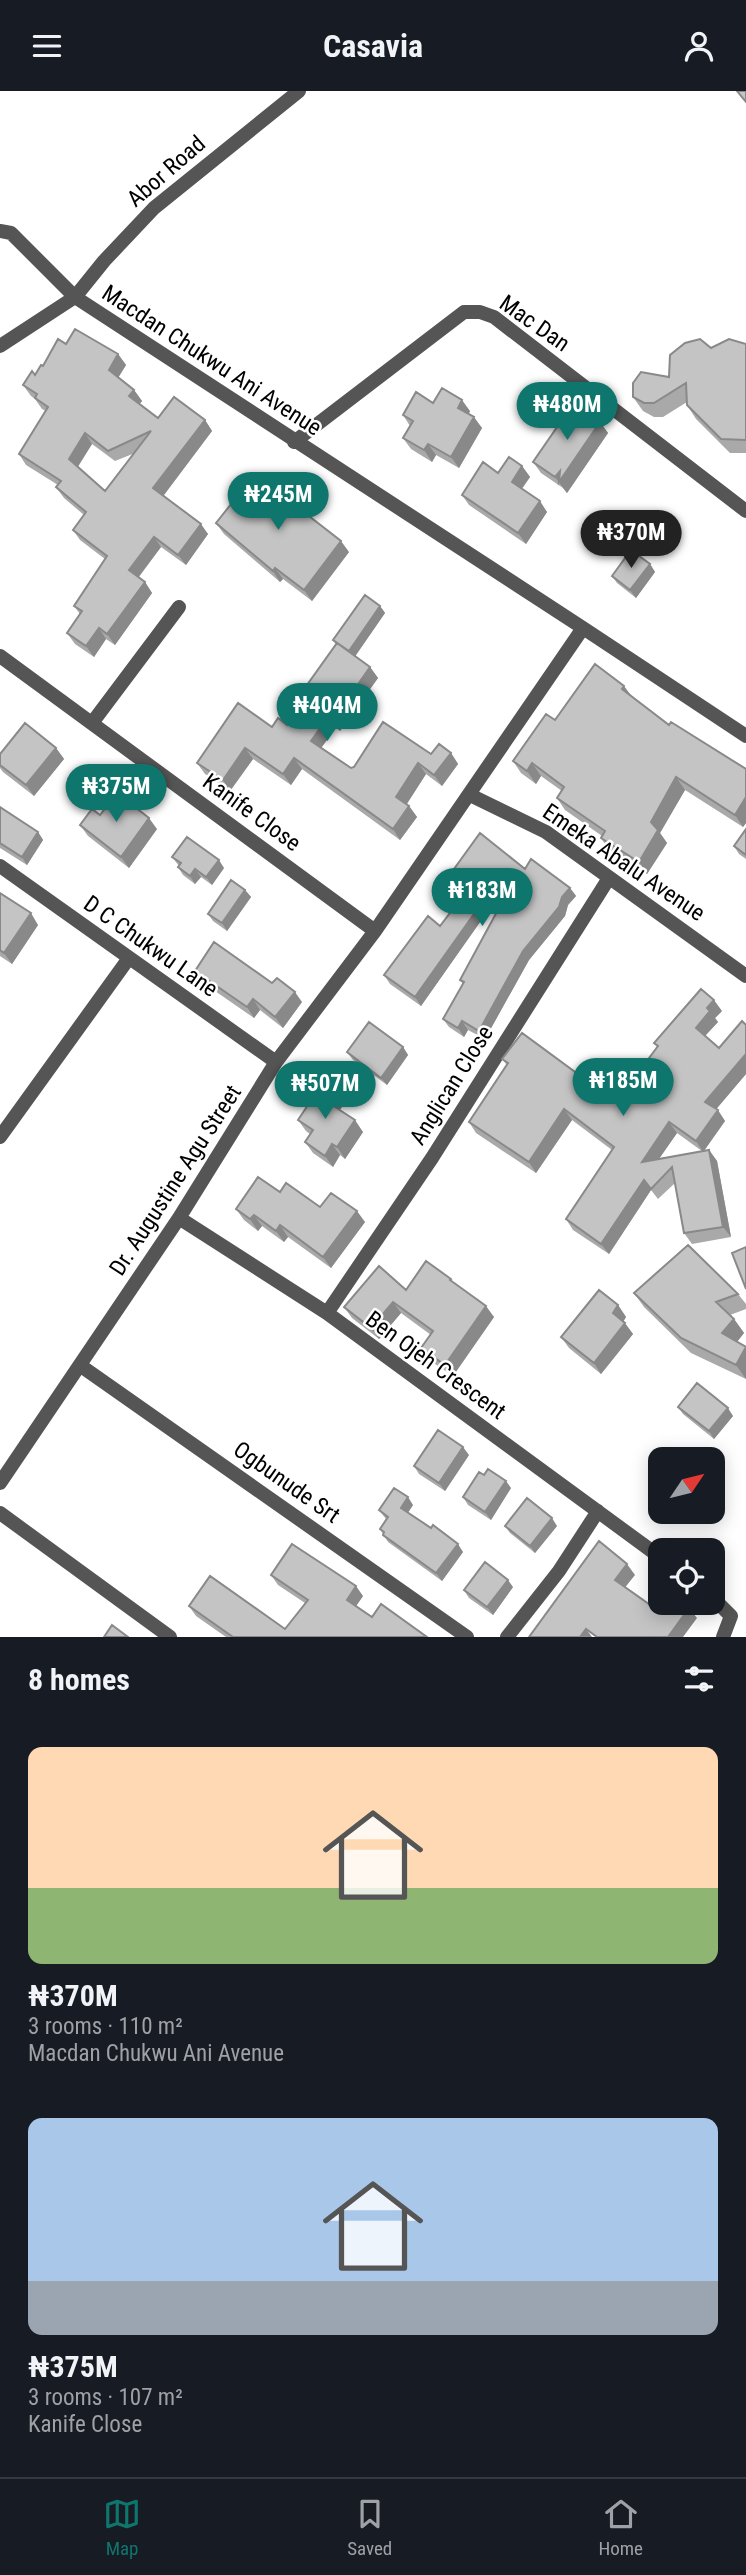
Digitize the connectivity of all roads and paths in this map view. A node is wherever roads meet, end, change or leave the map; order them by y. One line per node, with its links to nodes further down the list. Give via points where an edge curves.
1 (299, 91): 3 (street, Abor Road, via 153,208)
2 (0, 231): 3 (street, Macdan Chukwu Ani Avenue, via 11,233)
3 (75, 297): 4 (street, Abor Road); 5 (street, Macdan Chukwu Ani Avenue)
4 (0, 346)
5 (294, 442): 6 (street, Mac Dan, via 464,312 480,312 494,317); 8 (street, Macdan Chukwu Ani Avenue)
6 (746, 511)
7 (179, 607): 10 (street)
8 (583, 628): 11 (street, Macdan Chukwu Ani Avenue); 12 (street, Dr. Augustine Agu Street)
9 (0, 656): 10 (street, Kanife Close)
10 (92, 723): 15 (street, Kanife Close)
11 (746, 736)
12 (470, 795): 14 (street, Emeka Abalu Avenue, via 546,832); 15 (street, Dr. Augustine Agu Street)
13 (0, 866): 16 (street, D C Chukwu Lane)
14 (609, 878): 17 (street, Emeka Abalu Avenue); 21 (street, Anglican Close, via 432,1158)
15 (374, 931): 18 (street, Dr. Augustine Agu Street)
16 (129, 958): 18 (street, D C Chukwu Lane); 19 (street)
17 (746, 975)
18 (276, 1062): 20 (street, Dr. Augustine Agu Street)
19 (0, 1137)
20 (179, 1218): 21 (street, Ben Ojeh Crescent); 22 (street, Dr. Augustine Agu Street)
21 (327, 1313): 24 (street, Ben Ojeh Crescent)
22 (81, 1366): 23 (street, Dr. Augustine Agu Street); 29 (street, Ogbunude Srt)
23 (0, 1483)
24 (598, 1511): 26 (street, Ben Ojeh Crescent); 30 (street, via 559,1571)
25 (0, 1513): 28 (street)
26 (648, 1548)
27 (725, 1610): 31 (street, via 731,1616)
28 (170, 1637)
29 (467, 1637)
30 (507, 1637)
31 (723, 1637)

